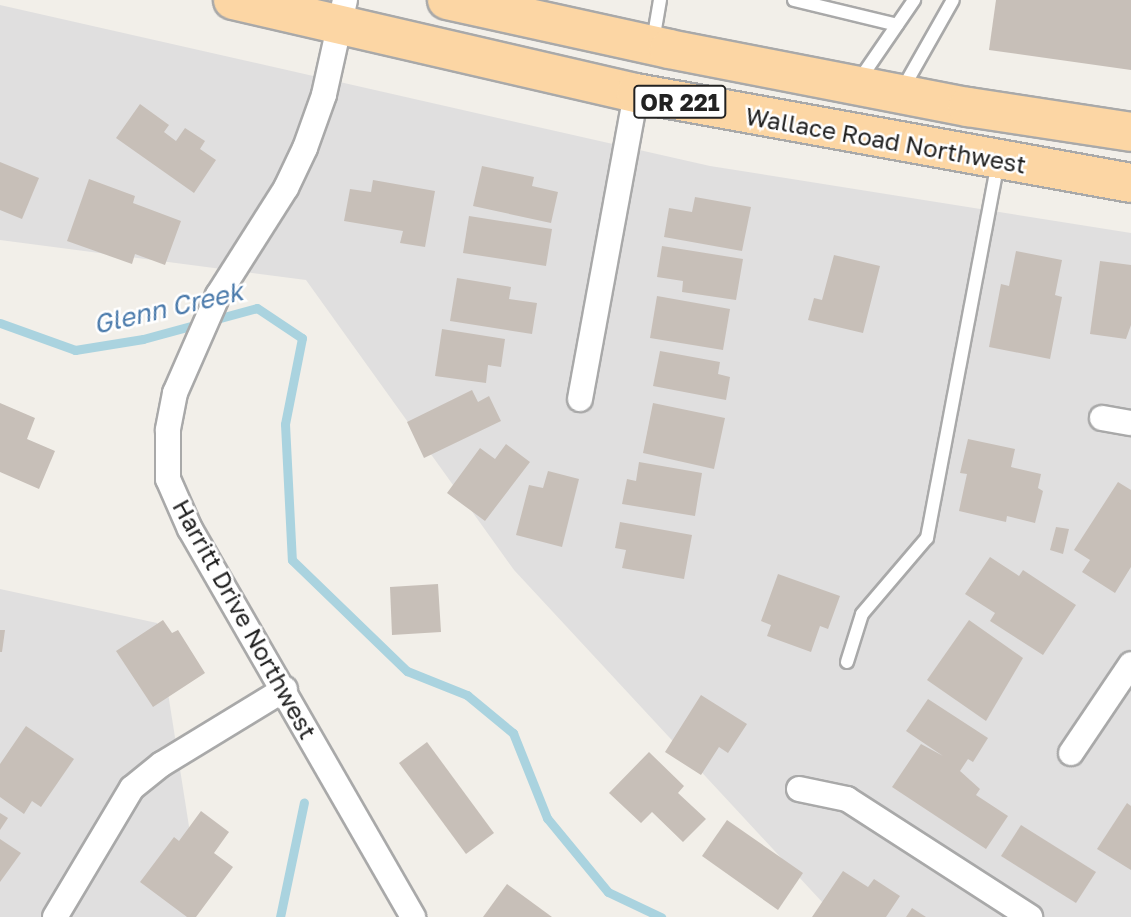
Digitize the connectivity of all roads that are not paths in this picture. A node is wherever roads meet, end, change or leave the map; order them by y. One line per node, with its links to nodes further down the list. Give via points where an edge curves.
1 (233, 0): 7 (main road, Wallace Road Northwest / OR 221)
2 (447, 0): 9 (main road, Wallace Road Northwest / OR 221)
3 (660, 0): 9 (lane)
4 (794, 0): 8 (lane)
5 (914, 0): 8 (lane)
6 (953, 0): 12 (lane)
7 (342, 13): 11 (main road, Wallace Road Northwest / OR 221); 21 (street, Harritt Drive Northwest, via 324,95 305,148 286,188 218,295 175,393 168,430 168,479 190,529)
8 (897, 25): 10 (lane)
9 (652, 46): 10 (main road, Wallace Road Northwest / OR 221)
10 (856, 85): 12 (main road, Wallace Road Northwest / OR 221)
11 (636, 93): 14 (main road, Wallace Road Northwest / OR 221); 16 (street)
12 (900, 94): 13 (main road, Wallace Road Northwest / OR 221)
13 (1131, 132)
14 (999, 161): 15 (main road, Wallace Road Northwest / OR 221); 19 (lane, via 927,538 862,614)
15 (1131, 183)
16 (580, 399)
17 (1102, 418): 18 (street)
18 (1131, 423)
19 (847, 662)
20 (1131, 664): 22 (street)
21 (285, 690): 24 (street, via 162,764 132,788); 25 (street, Harritt Drive Northwest)
22 (1071, 752)
23 (799, 789): 26 (street, via 847,799)
24 (55, 917)
25 (413, 917)
26 (1030, 917)

